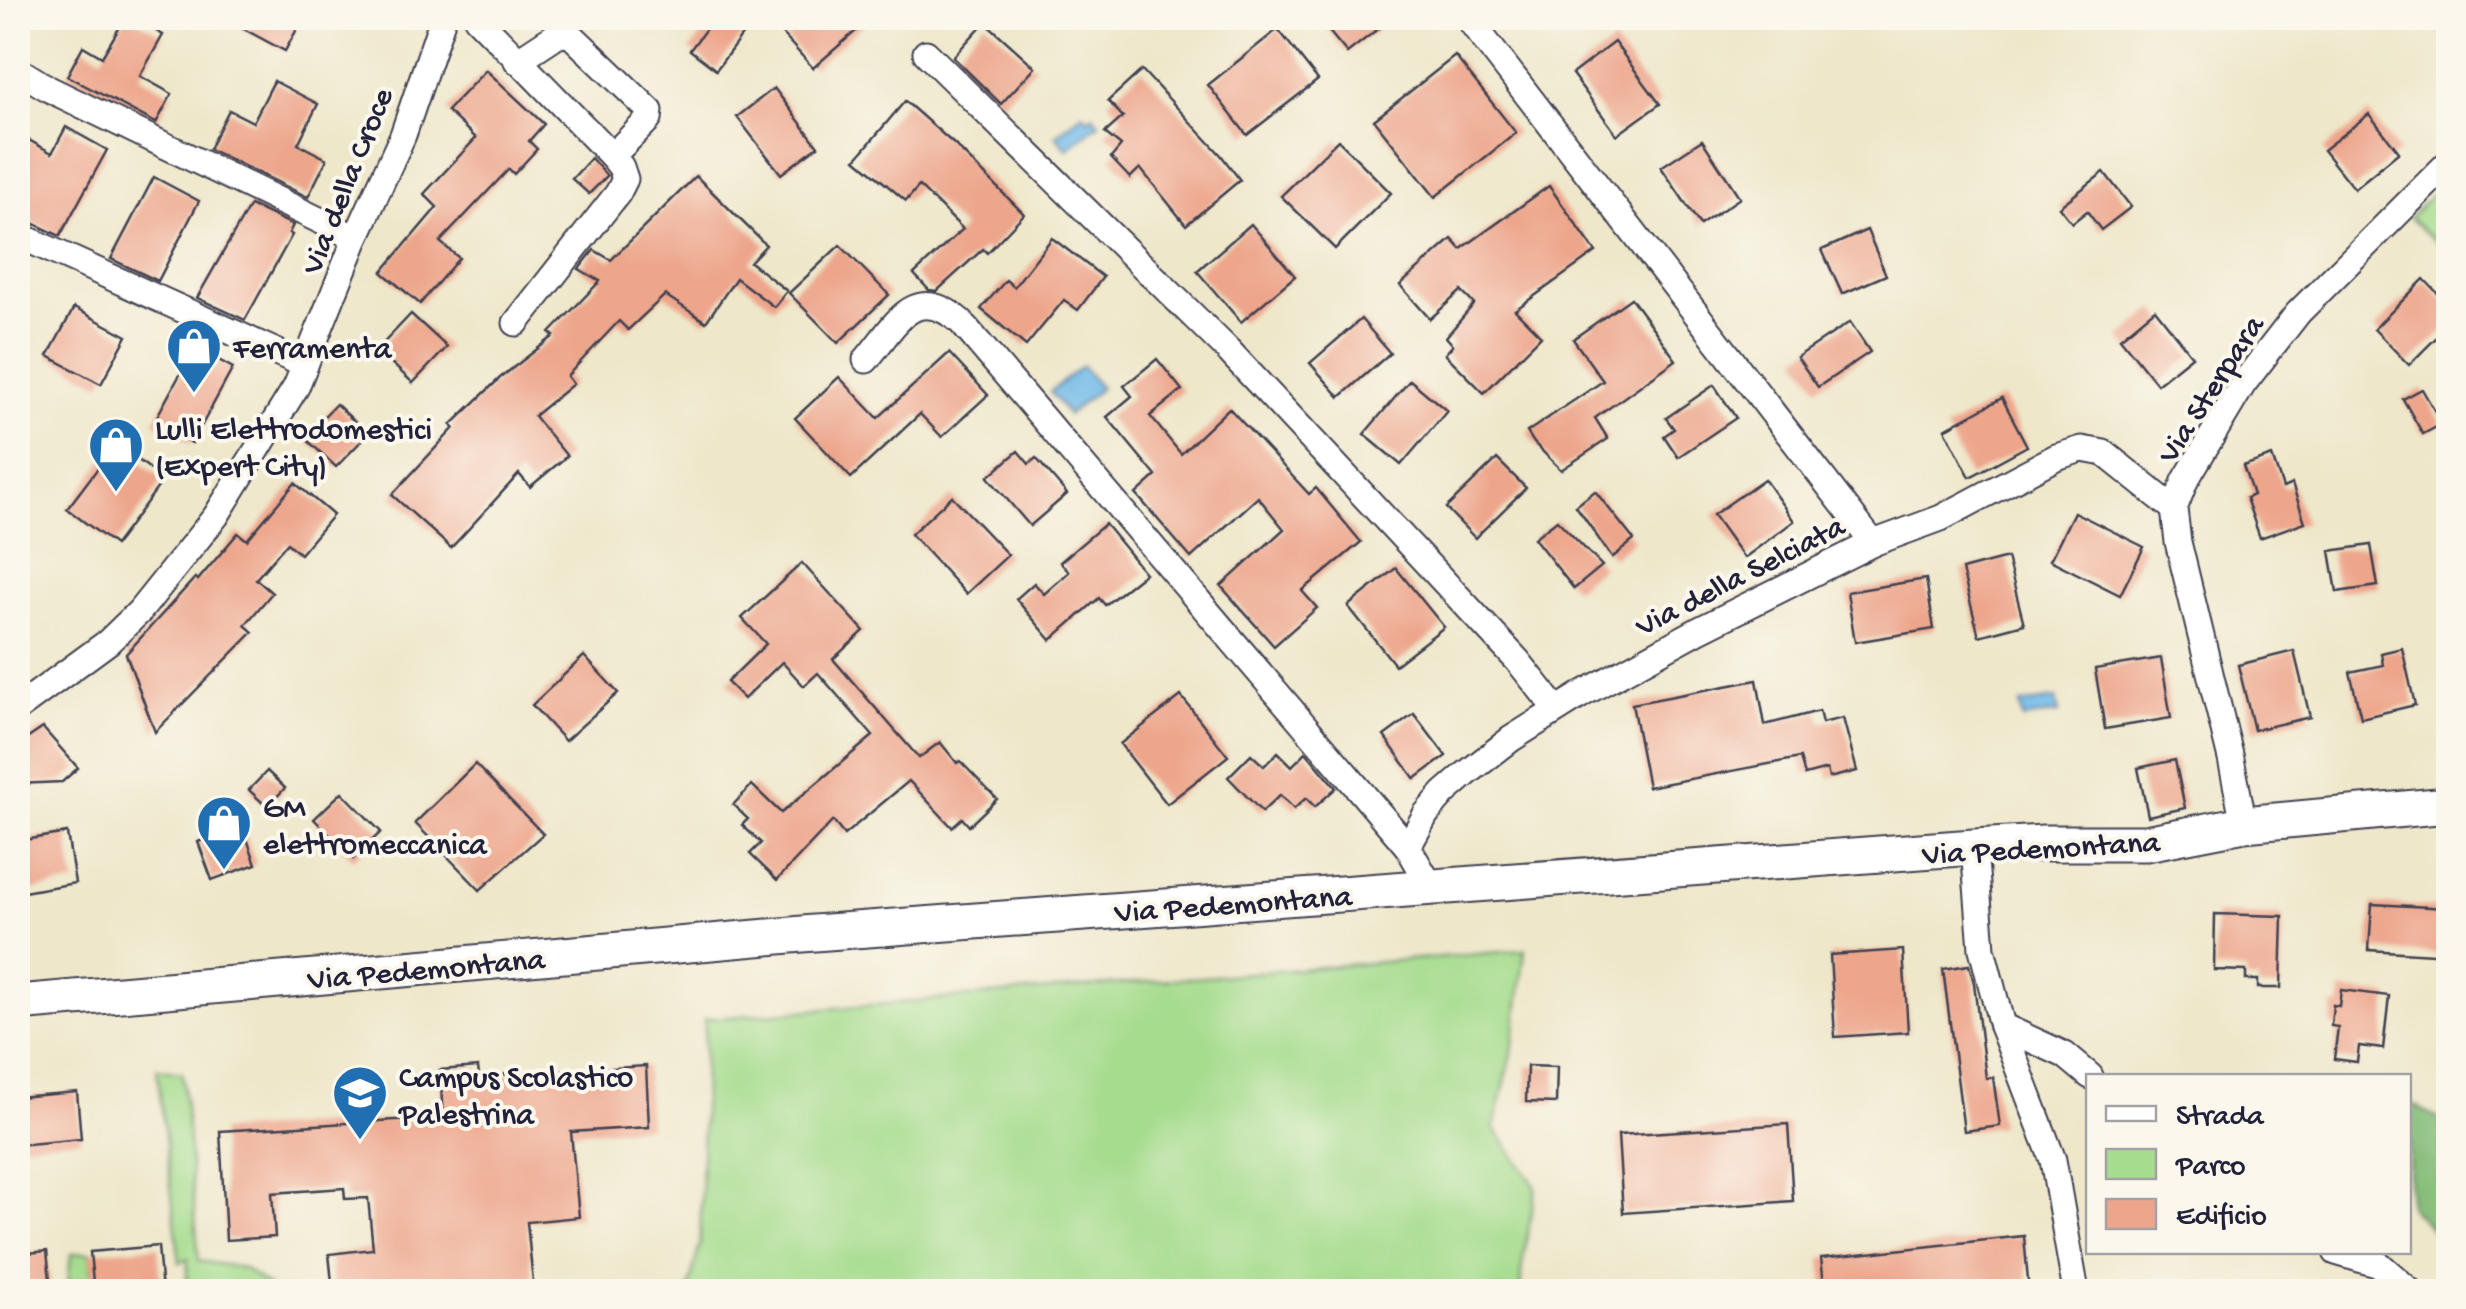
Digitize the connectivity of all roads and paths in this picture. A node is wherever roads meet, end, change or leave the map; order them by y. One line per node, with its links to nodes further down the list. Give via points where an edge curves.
1 (443, 18): 12 (street, Via della Croce, via 403,135)
2 (477, 18): 5 (street)
3 (1468, 18): 17 (street)
4 (926, 53): 19 (street, via 1228,350)
5 (517, 61): 9 (street); 9 (street, via 569,34 650,111)
6 (18, 70): 8 (street)
7 (18, 85): 8 (street)
8 (49, 88): 12 (street)
9 (612, 156): 13 (street, via 626,180)
10 (2448, 162): 16 (street, Via Sterpara, via 2270,346 2191,469)
11 (18, 235): 15 (street)
12 (356, 238): 15 (street, Via della Croce)
13 (516, 323)
14 (866, 360): 22 (street, via 919,306 940,306 961,322)
15 (304, 365): 18 (street, Via della Croce, via 216,516 138,612)
16 (2174, 509): 17 (street, Via della Selciata, via 2110,457 2082,449 1941,518); 21 (street, Via Sterpara)
17 (1872, 543): 19 (street, Via della Selciata)
18 (18, 708)
19 (1556, 710): 22 (street, Via della Selciata, via 1444,794)
20 (2448, 804): 21 (street, Via Pedemontana)
21 (2244, 824): 23 (street, Via Pedemontana, via 2146,843)
22 (1408, 846): 24 (street)
23 (1974, 847): 24 (street, Via Pedemontana); 26 (street, via 1982,949)
24 (1432, 887): 25 (street, Via Pedemontana, via 795,934)
25 (18, 1003)
26 (2002, 1026): 27 (street, via 2065,1055); 29 (street, via 2053,1160)
27 (2088, 1074)
28 (2343, 1254): 30 (street, via 2380,1265)
29 (2076, 1292)
30 (2412, 1292)

